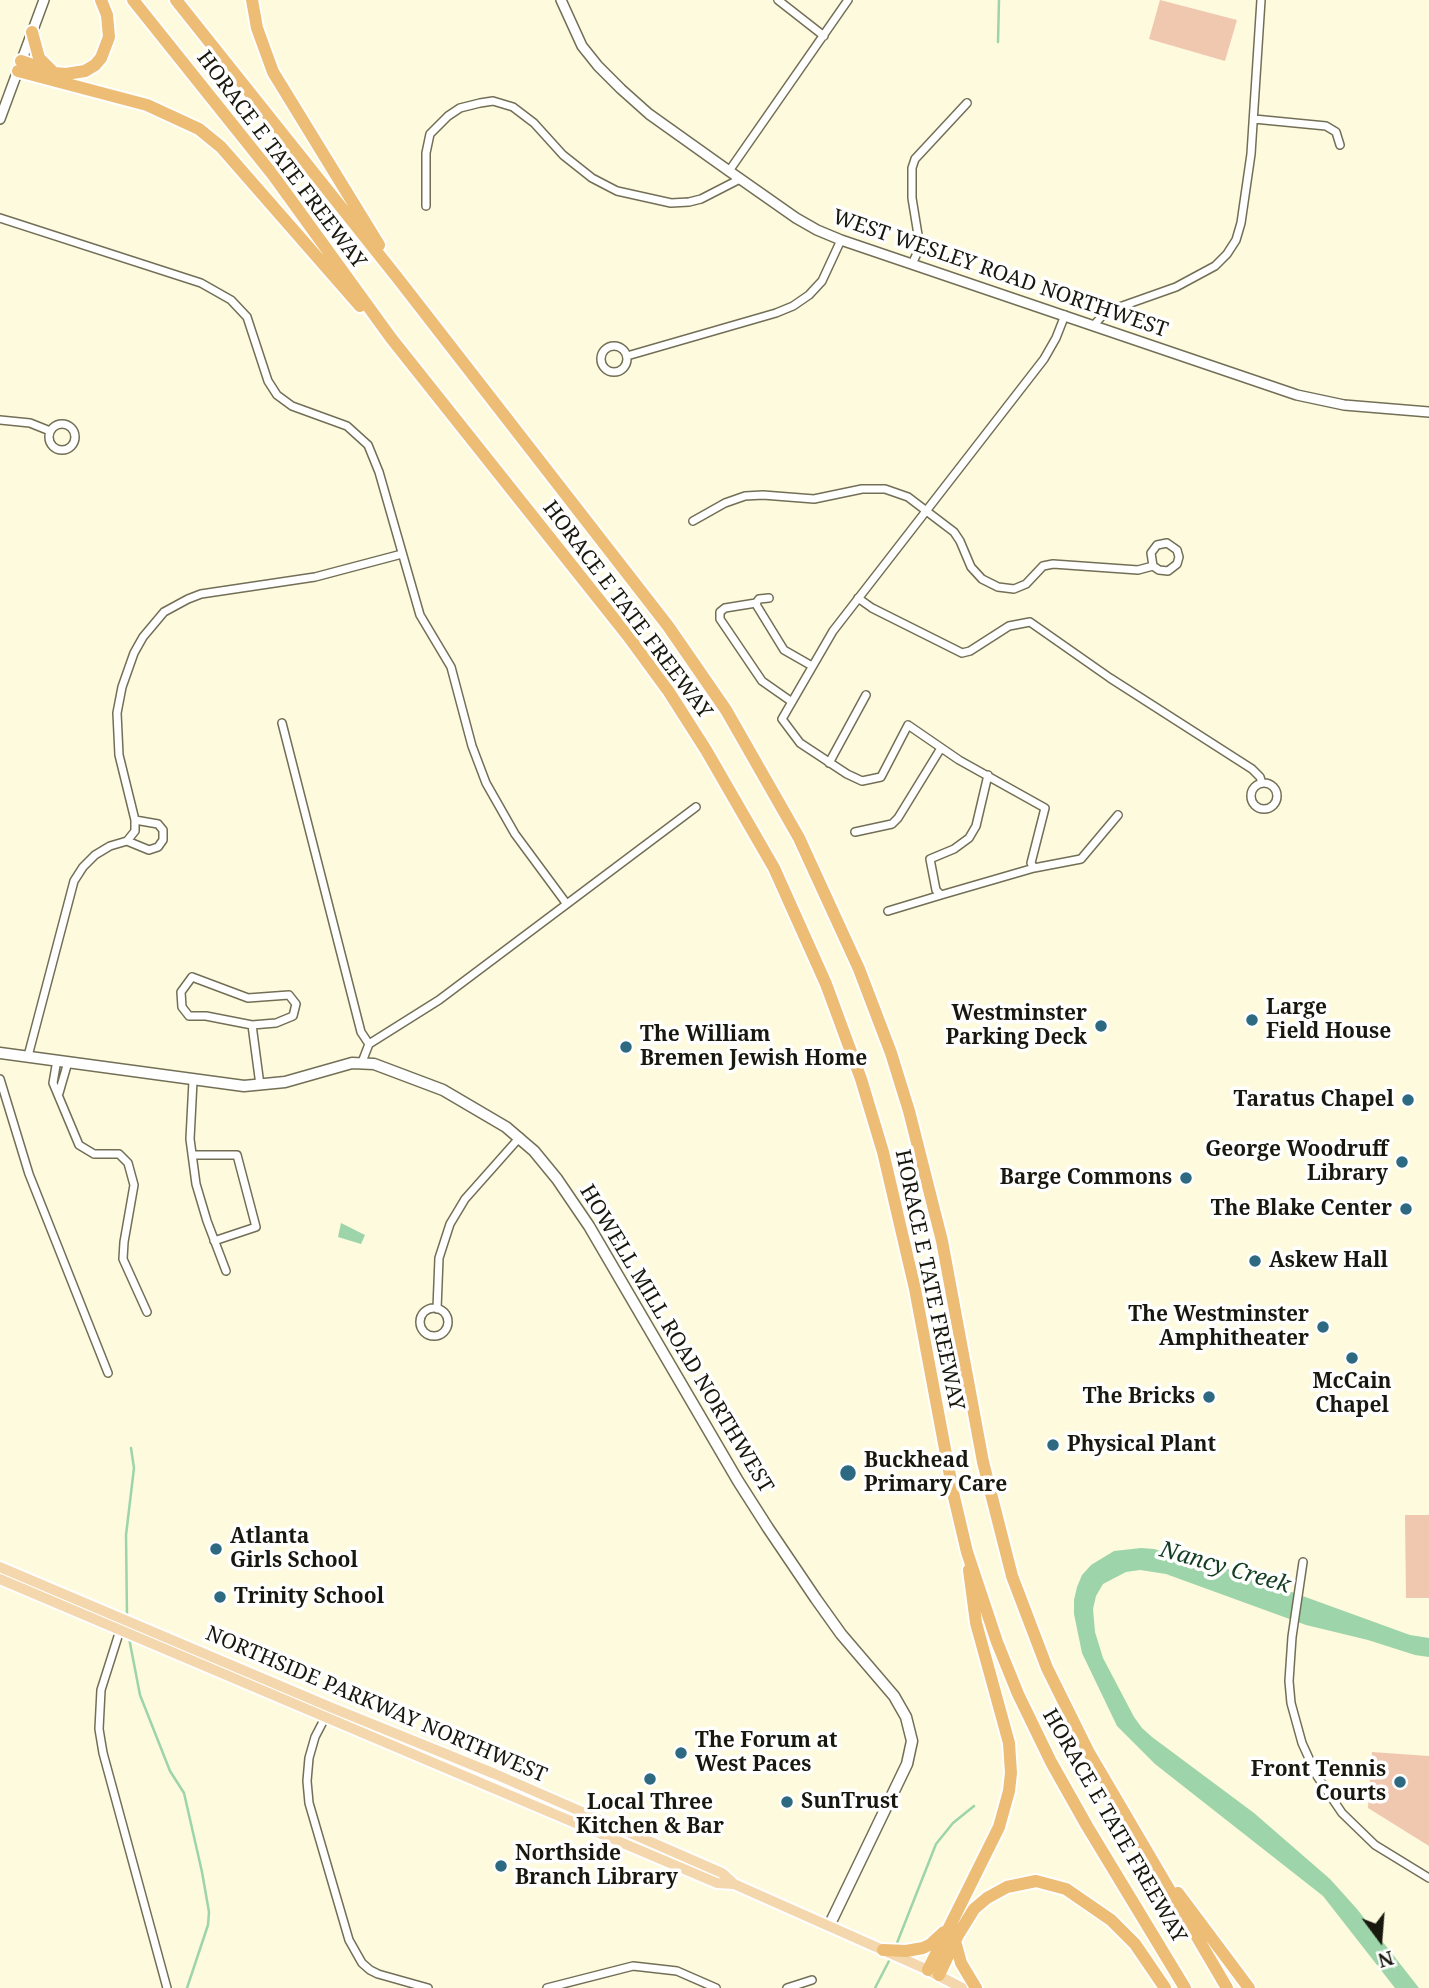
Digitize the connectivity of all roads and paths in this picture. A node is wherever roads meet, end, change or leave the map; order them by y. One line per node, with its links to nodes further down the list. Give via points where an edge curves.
1 (44, 0): 10 (street)
2 (101, 0): 13 (highway, via 109,37 101,58 85,71)
3 (133, 0): 27 (highway, HORACE E TATE FREEWAY, via 273,175)
4 (176, 0): 24 (highway, HORACE E TATE FREEWAY)
5 (252, 0): 24 (highway, via 273,72)
6 (561, 0): 18 (street, WEST WESLEY ROAD NORTHWEST, via 582,46 598,66 649,114)
7 (778, 0): 11 (street)
8 (848, 0): 11 (street)
9 (1261, 0): 16 (street)
10 (32, 32): 12 (street); 13 (highway, via 39,58)
11 (824, 36): 18 (street)
12 (20, 66): 13 (highway); 15 (street); 27 (highway, via 148,105 199,128)
13 (55, 73)
14 (967, 103): 23 (street, via 915,159 912,198 920,247)
15 (0, 119)
16 (1254, 119): 17 (street, via 1326,126 1336,132); 26 (street, via 1241,223 1227,254 1195,278 1111,310)
17 (1340, 145)
18 (729, 171): 19 (street, WEST WESLEY ROAD NORTHWEST)
19 (740, 179): 20 (street, via 689,202 617,191 563,155 513,107 480,103 460,108 430,134); 22 (street, WEST WESLEY ROAD NORTHWEST, via 796,218)
20 (426, 206)
21 (0, 218): 34 (street, via 201,283 231,300 247,317 268,381 283,400 347,426 368,445)
22 (841, 240): 23 (street, WEST WESLEY ROAD NORTHWEST); 28 (street, via 822,281 793,306)
23 (912, 264): 25 (street, WEST WESLEY ROAD NORTHWEST)
24 (396, 276): 80 (highway, HORACE E TATE FREEWAY, via 686,651 747,744 818,876 880,1023 922,1157 983,1462 1012,1576 1047,1668)
25 (1065, 315): 26 (street, WEST WESLEY ROAD NORTHWEST); 32 (street, via 1044,359)
26 (1094, 325): 29 (street, WEST WESLEY ROAD NORTHWEST, via 1324,402)
27 (391, 338): 74 (highway, HORACE E TATE FREEWAY, via 669,692 774,868 826,984 883,1152)
28 (627, 356)
29 (1429, 412)
30 (0, 420): 31 (street)
31 (50, 431)
32 (926, 512): 33 (street, via 901,493 873,488 814,499 745,496); 35 (street, via 954,532 971,567 998,587 1014,589 1026,584 1043,566 1053,564 1138,570); 37 (street)
33 (693, 521)
34 (402, 554): 49 (street, via 315,577 201,594 155,620 134,653 117,713 118,755); 54 (street, via 420,615 451,667 472,746 493,798)
35 (1153, 566): 35 (street, via 1172,569 1178,561 1177,550 1167,543 1157,545 1151,553)
36 (769, 598): 38 (street)
37 (858, 598): 39 (street); 46 (street, via 962,653 1009,626 1030,622 1252,769)
38 (756, 603): 39 (street, via 784,650); 41 (street, via 725,608 720,619 762,681)
39 (812, 666): 41 (street)
40 (866, 695): 44 (street)
41 (792, 702): 44 (street, via 782,719 800,743)
42 (282, 723): 57 (street, via 361,1032)
43 (941, 748): 44 (street, via 908,725 881,777 862,781); 45 (street); 50 (street, via 892,824)
44 (829, 762)
45 (988, 775): 52 (street, via 1045,808 1031,863); 53 (street, via 976,826 968,838 929,859)
46 (1262, 783)
47 (696, 807): 54 (street)
48 (1118, 815): 52 (street, via 1081,859)
49 (135, 820): 51 (street, via 135,831); 51 (street, via 158,824 163,840 149,850)
50 (855, 832)
51 (127, 841): 59 (street, via 95,855 74,881)
52 (1034, 868): 53 (street)
53 (941, 895): 55 (street)
54 (566, 903): 57 (street, via 439,1000)
55 (888, 911)
56 (252, 1026): 56 (street, via 189,1016 182,1007 181,992 192,977 248,998 289,995 296,1004 293,1016); 65 (street)
57 (369, 1044): 62 (street)
58 (0, 1053): 59 (main road, HOWELL MILL ROAD NORTHWEST)
59 (28, 1056): 60 (main road, HOWELL MILL ROAD NORTHWEST)
60 (57, 1060): 61 (main road, HOWELL MILL ROAD NORTHWEST); 66 (street, via 53,1083)
61 (68, 1062): 64 (main road, HOWELL MILL ROAD NORTHWEST); 66 (street)
62 (362, 1062): 65 (main road, HOWELL MILL ROAD NORTHWEST); 67 (main road, HOWELL MILL ROAD NORTHWEST, via 443,1090)
63 (0, 1079): 73 (street, via 29,1174)
64 (193, 1081): 65 (main road, HOWELL MILL ROAD NORTHWEST); 68 (street)
65 (260, 1085)
66 (58, 1094): 72 (street, via 79,1145 94,1154 119,1154 128,1163 134,1185 123,1259)
67 (520, 1137): 71 (street, via 465,1199 450,1224 439,1258); 83 (main road, HOWELL MILL ROAD NORTHWEST, via 590,1226 738,1481 796,1569 906,1717 912,1741 907,1764)
68 (192, 1155): 69 (street); 69 (street, via 236,1155 256,1227)
69 (214, 1241): 70 (street)
70 (226, 1271)
71 (437, 1309)
72 (147, 1312)
73 (108, 1373)
74 (967, 1552): 82 (highway, via 976,1623 1005,1727 1011,1773 999,1827); 96 (highway, HORACE E TATE FREEWAY, via 997,1642 1051,1762)
75 (1303, 1562): 81 (street, via 1289,1681 1303,1743 1317,1776 1342,1813 1390,1855)
76 (0, 1567): 78 (main road, NORTHSIDE PARKWAY NORTHWEST)
77 (0, 1578): 78 (main road, NORTHSIDE PARKWAY NORTHWEST)
78 (122, 1625): 79 (main road, NORTHSIDE PARKWAY NORTHWEST); 88 (street, via 101,1690 99,1729)
79 (328, 1712): 83 (main road, NORTHSIDE PARKWAY NORTHWEST, via 495,1773 722,1873 734,1884); 89 (street, via 309,1758 309,1803 349,1940 370,1970)
80 (1135, 1834): 97 (highway, HORACE E TATE FREEWAY); 98 (highway)
81 (1429, 1878)
82 (953, 1921): 85 (highway, via 927,1946); 86 (highway)
83 (829, 1926): 85 (main road, NORTHSIDE PARKWAY NORTHWEST)
84 (955, 1941): 86 (highway); 94 (highway, via 956,1952); 95 (highway, via 974,1909 998,1892 1020,1882 1054,1884 1111,1920 1135,1944)
85 (883, 1950): 86 (main road, NORTHSIDE PARKWAY NORTHWEST)
86 (934, 1972): 93 (main road, NORTHSIDE PARKWAY NORTHWEST)
87 (812, 1980): 92 (street)
88 (167, 1988)
89 (428, 1988)
90 (547, 1988): 91 (street, via 633,1966 677,1971)
91 (716, 1988)
92 (787, 1988)
93 (962, 1988)
94 (976, 1988)
95 (1165, 1988)
96 (1185, 1988)
97 (1227, 1988)
98 (1249, 1988)

